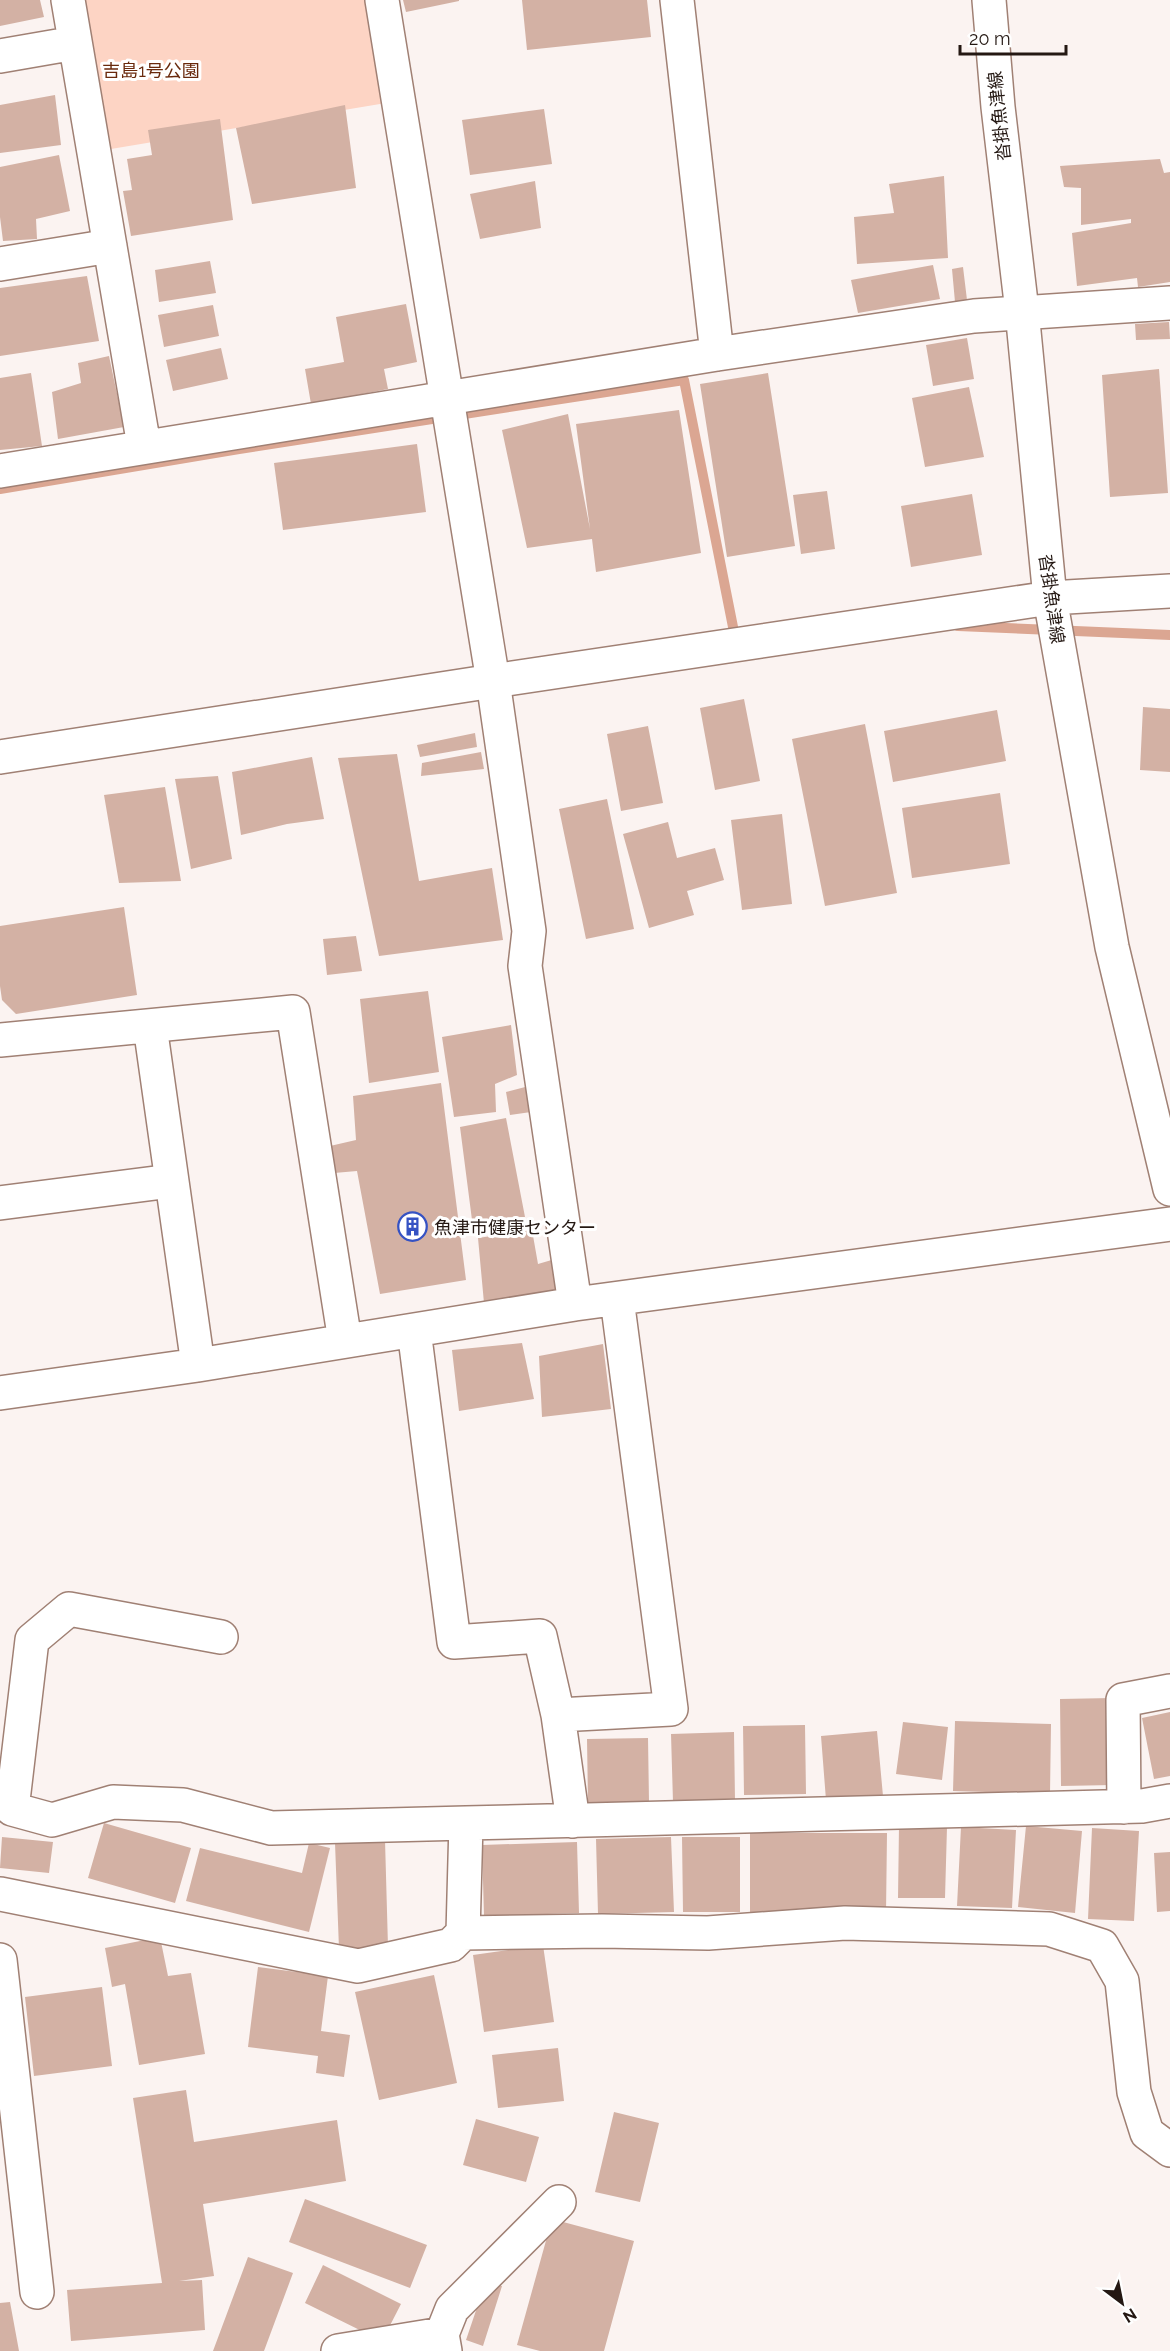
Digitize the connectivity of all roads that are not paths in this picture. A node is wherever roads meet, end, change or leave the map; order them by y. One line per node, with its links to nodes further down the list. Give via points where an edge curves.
1 (68, 0): 5 (street)
2 (382, 0): 12 (street)
3 (677, 0): 11 (street)
4 (989, 0): 10 (street, 沓掛魚津線)
5 (75, 44): 6 (street); 7 (street)
6 (0, 56)
7 (110, 246): 8 (street); 13 (street)
8 (0, 264)
9 (1170, 303): 10 (street)
10 (1022, 311): 11 (street); 16 (street, 沓掛魚津線)
11 (717, 354): 12 (street)
12 (445, 399): 13 (street); 17 (street)
13 (144, 446): 14 (street)
14 (0, 471)
15 (1170, 591): 16 (street)
16 (1050, 598): 17 (street); 22 (street, 沓掛魚津線, via 1112,947)
17 (493, 681): 18 (street); 26 (street, via 529,931 525,966)
18 (0, 757)
19 (150, 1026): 20 (street); 21 (street); 28 (street, via 293,1012)
20 (0, 1040)
21 (171, 1180): 23 (street); 29 (street)
22 (1170, 1189)
23 (0, 1203)
24 (1170, 1224): 25 (street)
25 (616, 1299): 26 (street); 33 (street, via 671,1708)
26 (575, 1304): 27 (street)
27 (414, 1330): 28 (street); 33 (street, via 454,1642 540,1636)
28 (345, 1341): 29 (street)
29 (198, 1365): 30 (street)
30 (0, 1393)
31 (221, 1637): 37 (street, via 69,1609 32,1640 12,1809 52,1820 113,1802 183,1805 271,1828)
32 (1170, 1691): 35 (street, via 1123,1700)
33 (558, 1715): 36 (street)
34 (1170, 1801): 35 (street)
35 (1124, 1807): 36 (street)
36 (573, 1821): 37 (street)
37 (466, 1823): 39 (street)
38 (0, 1894): 39 (street, via 358,1966 451,1945)
39 (463, 1933): 41 (street, via 708,1933 845,1923 1049,1929 1102,1946 1122,1981 1134,2092 1147,2133)
40 (0, 1960): 43 (street)
41 (1170, 2150)
42 (559, 2202): 44 (street, via 452,2309)
43 (37, 2292)
44 (444, 2343): 45 (street)
45 (339, 2351)

